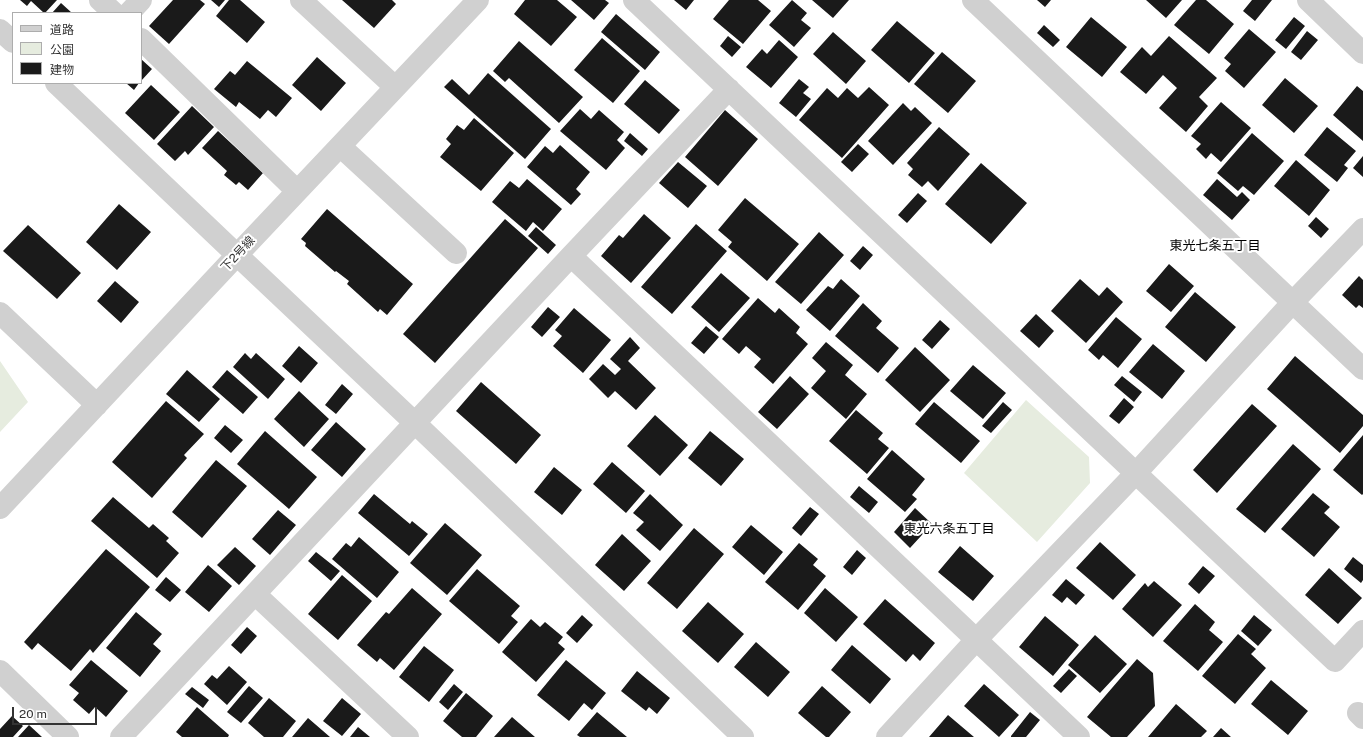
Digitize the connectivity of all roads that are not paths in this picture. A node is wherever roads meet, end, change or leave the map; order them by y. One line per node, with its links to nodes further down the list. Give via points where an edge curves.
1 (100, 0): 8 (street)
2 (142, 0): 9 (street)
3 (301, 0): 15 (street)
4 (478, 0): 15 (street, 下2号線)
5 (634, 0): 16 (street)
6 (973, 0): 23 (street)
7 (1308, 0): 13 (street)
8 (113, 12)
9 (130, 12)
10 (0, 30): 12 (street)
11 (142, 40): 18 (street)
12 (12, 41)
13 (1363, 53)
14 (59, 84): 21 (street)
15 (395, 87): 17 (street, 下2号線)
16 (729, 90): 22 (street); 28 (street)
17 (340, 146): 18 (street, 下2号線); 20 (street)
18 (297, 191): 21 (street, 下2号線)
19 (1363, 229): 23 (street)
20 (456, 253)
21 (236, 255): 26 (street, 下2号線); 27 (street)
22 (570, 256): 27 (street); 32 (street)
23 (1293, 302): 25 (street); 28 (street)
24 (0, 313): 26 (street)
25 (1363, 369)
26 (97, 404): 29 (street, 下2号線)
27 (415, 423): 30 (street); 37 (street)
28 (1136, 473): 31 (street, via 1335,661); 32 (street)
29 (0, 508)
30 (255, 594): 35 (street); 36 (street)
31 (1363, 631)
32 (976, 640): 38 (street); 39 (street)
33 (0, 671): 34 (street)
34 (68, 737)
35 (121, 737)
36 (408, 737)
37 (743, 737)
38 (887, 737)
39 (1079, 737)

